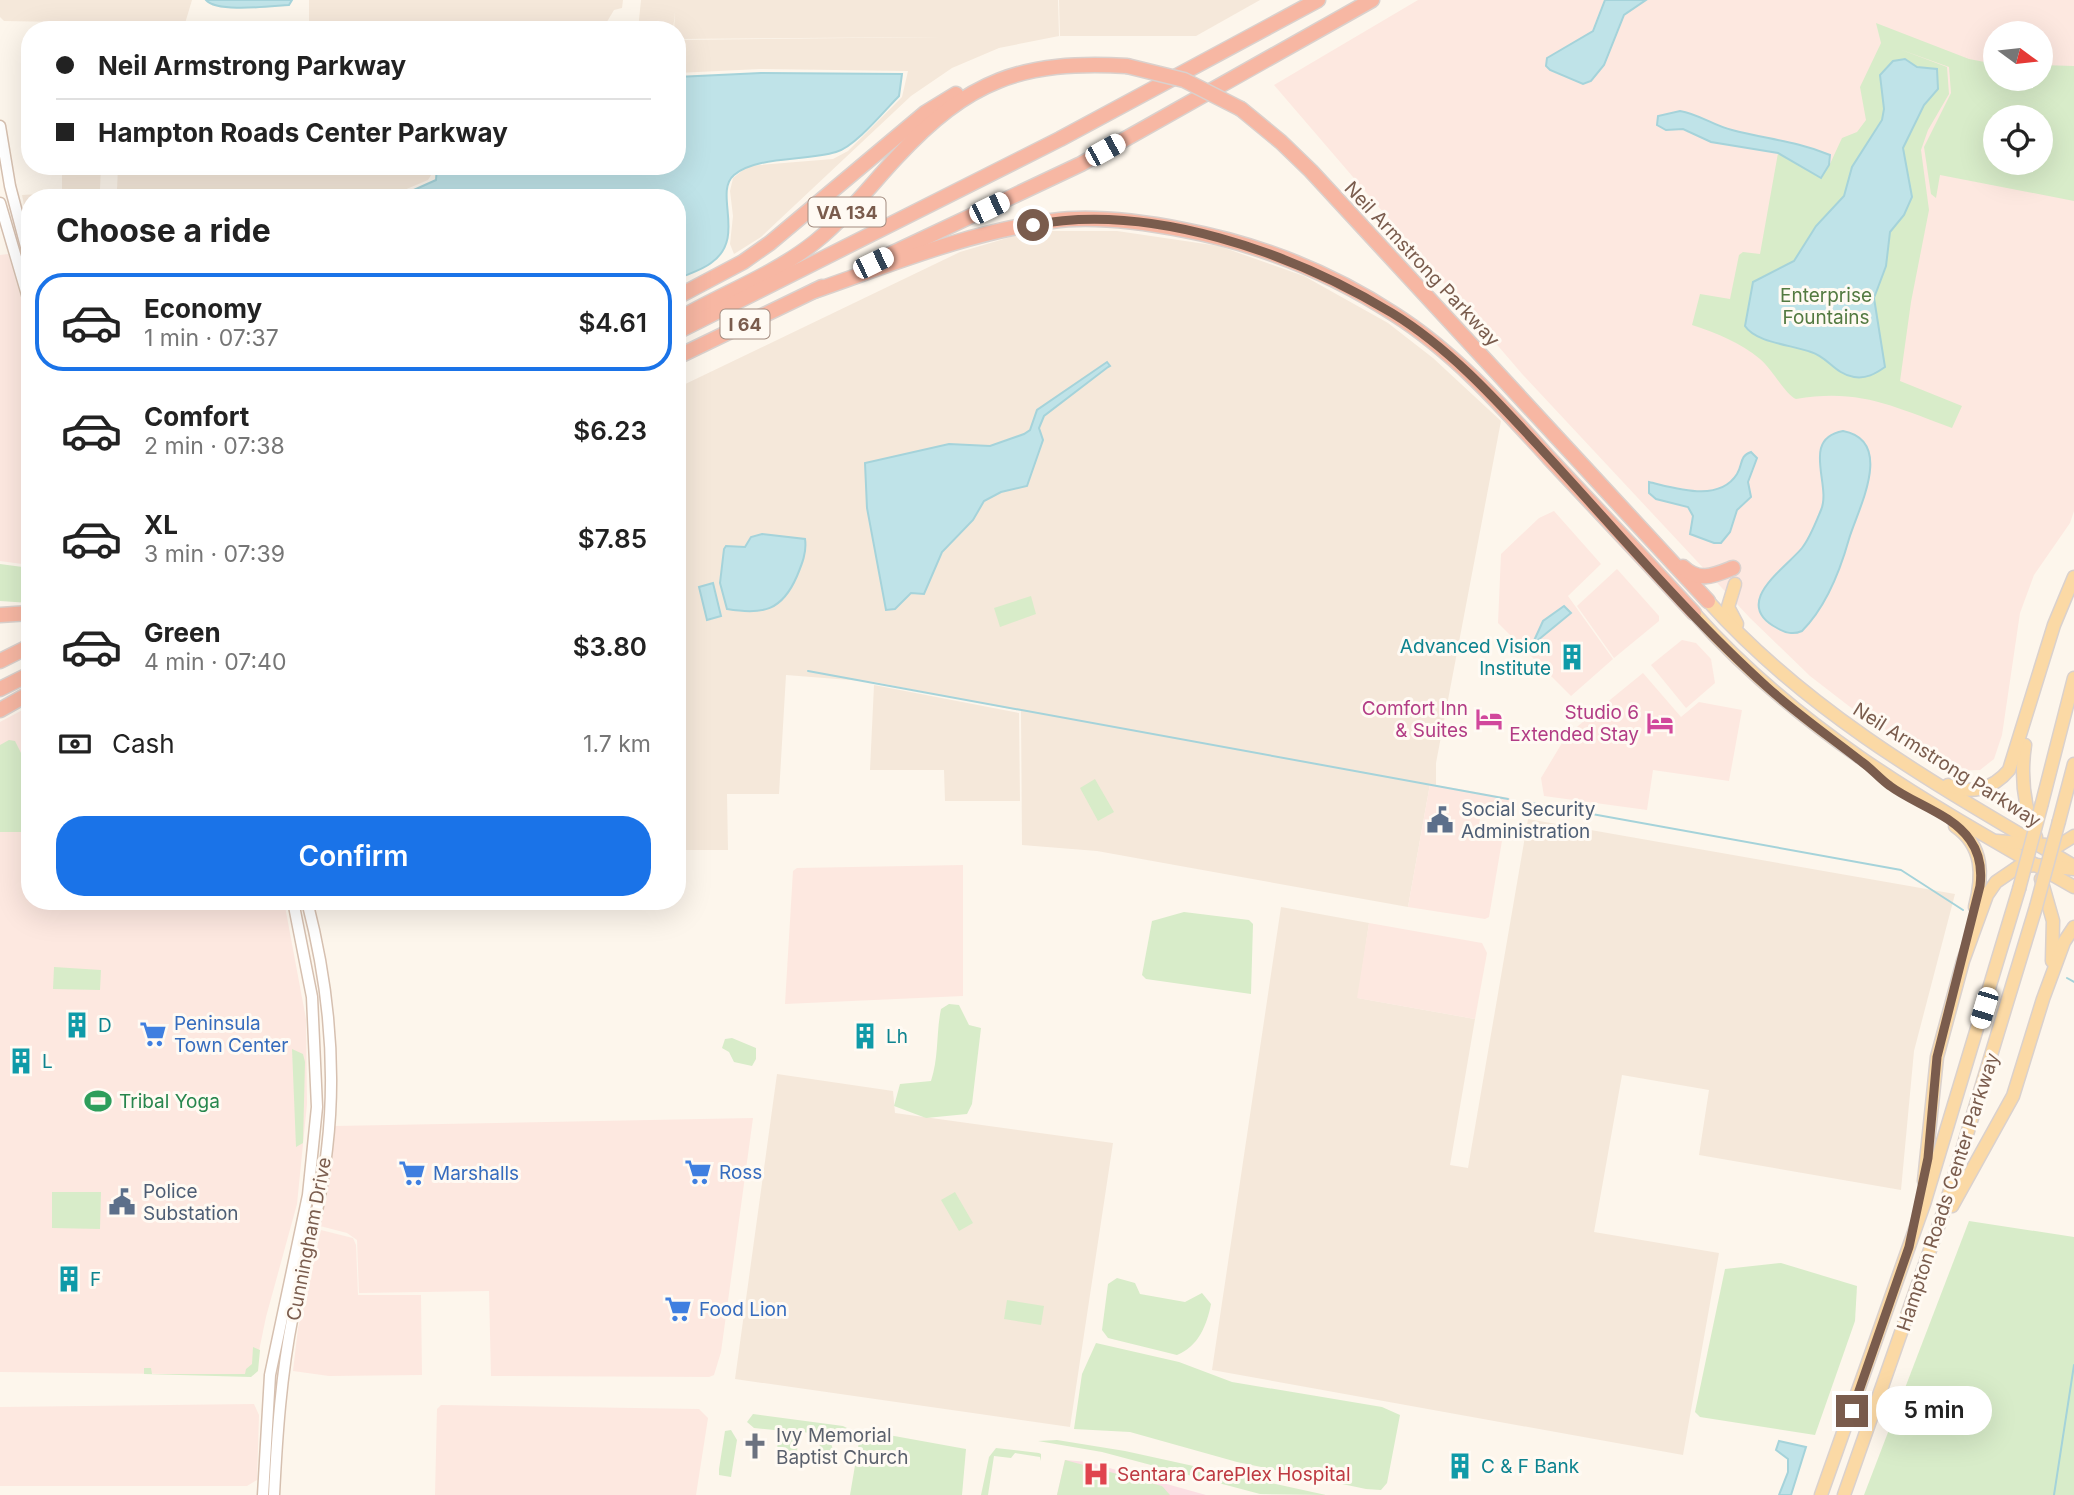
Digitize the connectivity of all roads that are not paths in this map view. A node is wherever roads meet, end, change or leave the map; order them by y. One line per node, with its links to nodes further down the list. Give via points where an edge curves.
1 (1318, 0): 11 (highway, I 64, via 1048,146)
2 (1372, 0): 8 (highway, I 64, via 1081,164)
3 (997, 79): 9 (highway, via 935,106 770,243); 10 (highway, Neil Armstrong Parkway / VA 134, via 937,117 813,243 775,269); 13 (highway, Neil Armstrong Parkway / VA 134, bridge, via 1052,67 1127,66 1184,80 1241,109 1311,171)
4 (0, 126): 6 (main road)
5 (0, 203): 7 (main road)
6 (21, 228)
7 (21, 274)
8 (814, 291): 12 (highway, I 64); 18 (highway, Neil Armstrong Parkway, via 969,237 1054,220 1165,226 1273,254 1334,280 1395,314 1438,347 1480,383)
9 (686, 292)
10 (686, 315)
11 (686, 327)
12 (686, 353)
13 (1647, 535): 14 (highway, via 1691,574 1709,577); 17 (highway, Neil Armstrong Parkway / VA 134)
14 (1732, 568)
15 (2074, 577): 21 (main road)
16 (1735, 584): 30 (main road, via 1728,603 1733,619)
17 (1708, 601): 30 (main road, Neil Armstrong Parkway / VA 134)
18 (1694, 613): 33 (main road, Neil Armstrong Parkway, via 1780,699)
19 (21, 614): 20 (highway)
20 (0, 615)
21 (2049, 639): 32 (main road, via 2014,759 1996,782 1975,790 1959,789); 39 (main road, via 2022,771 2027,812)
22 (21, 650): 23 (highway)
23 (0, 661)
24 (21, 678): 26 (highway)
25 (2074, 678): 49 (main road, Hampton Roads Center Parkway, bridge, via 2019,889)
26 (0, 689)
27 (21, 695): 29 (highway)
28 (21, 697): 31 (highway)
29 (0, 704)
30 (1822, 708): 32 (main road, Neil Armstrong Parkway / VA 134)
31 (0, 710)
32 (1874, 746): 35 (main road, Neil Armstrong Parkway / VA 134)
33 (1863, 762): 37 (main road, Neil Armstrong Parkway); 47 (main road, via 1889,786 1961,829 1973,844 1981,879)
34 (2074, 764): 50 (main road, Hampton Roads Center Parkway, bridge, via 2036,907)
35 (2003, 823): 38 (main road); 39 (main road, Neil Armstrong Parkway / VA 134)
36 (2074, 836): 39 (main road, via 2058,845)
37 (1993, 841): 38 (main road); 40 (main road, Neil Armstrong Parkway)
38 (2018, 843): 39 (main road); 40 (main road)
39 (2040, 845): 41 (main road); 42 (main road, Neil Armstrong Parkway / VA 134)
40 (2036, 865): 41 (main road); 43 (main road, Neil Armstrong Parkway); 47 (main road, via 2012,870 1991,888); 48 (main road, via 2054,933)
41 (2057, 867): 42 (main road); 43 (main road)
42 (2074, 867)
43 (2072, 886)
44 (295, 910): 51 (main road, Cunningham Drive, via 313,1004 317,1107 308,1195 270,1375)
45 (309, 910): 52 (main road, Cunningham Drive, via 324,984 331,1096 321,1194 283,1376)
46 (2074, 927): 48 (main road)
47 (1963, 961): 49 (main road, via 1937,1057 1928,1158)
48 (2043, 999): 50 (main road, via 2010,1105)
49 (1909, 1247): 53 (main road, Hampton Roads Center Parkway)
50 (1930, 1250): 54 (main road, Hampton Roads Center Parkway)
51 (263, 1495)
52 (274, 1495)
53 (1819, 1495)
54 (1844, 1495)

